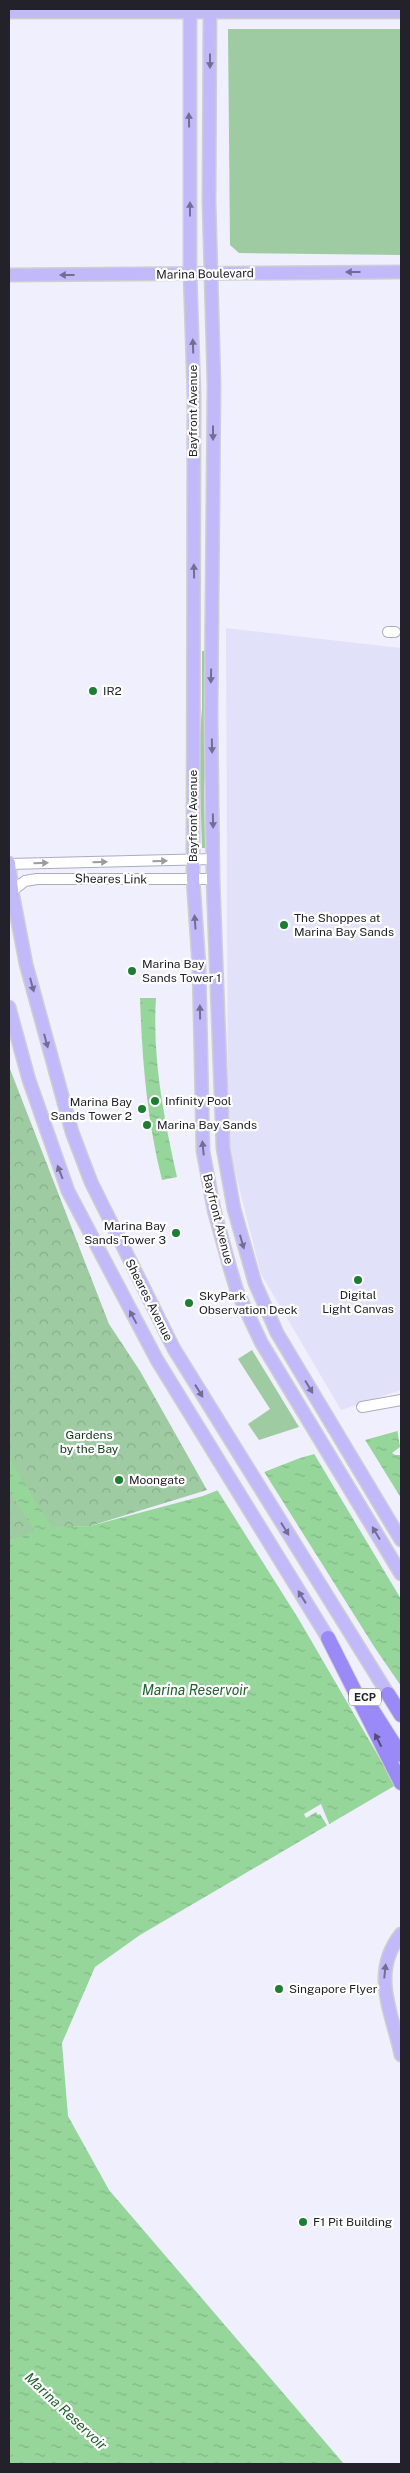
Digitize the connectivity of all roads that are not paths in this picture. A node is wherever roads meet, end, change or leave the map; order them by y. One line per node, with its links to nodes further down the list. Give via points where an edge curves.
1 (190, 10): 2 (main road); 3 (main road); 6 (main road, Bayfront Avenue, one-way to 1)
2 (210, 10): 4 (main road); 7 (main road, Bayfront Avenue, one-way to 7)
3 (9, 12)
4 (401, 12)
5 (401, 272): 7 (main road, Marina Boulevard, one-way to 7)
6 (190, 273): 7 (main road, Marina Boulevard); 8 (main road, Marina Boulevard, one-way to 8); 10 (main road, Bayfront Avenue, one-way to 6, via 194,395)
7 (210, 273): 9 (main road, Bayfront Avenue, one-way to 9, via 214,384)
8 (9, 275)
9 (213, 859): 10 (street, Sheares Link); 13 (main road, Bayfront Avenue)
10 (193, 860): 11 (street, Sheares Link, one-way to 10); 12 (main road, Bayfront Avenue)
11 (9, 864): 14 (main road, Sheares Avenue)
12 (193, 879): 13 (street, Sheares Link); 14 (street, Sheares Link, via 37,879 25,881); 19 (main road, Bayfront Avenue, one-way to 12, via 268,1355 234,1279 214,1210 203,1152 199,966)
13 (213, 879): 18 (main road, Bayfront Avenue, one-way to 18, via 223,1148 234,1209 252,1274 284,1345)
14 (12, 891): 21 (main road, Sheares Avenue, one-way to 21, via 26,964 72,1132 91,1182 174,1349)
15 (9, 1007): 20 (main road, Sheares Avenue, one-way to 15, via 156,1360 68,1191 28,1080)
16 (401, 1400): 17 (street)
17 (362, 1407)
18 (401, 1540)
19 (401, 1574)
20 (328, 1638): 24 (highway, ECP); 25 (highway, one-way to 20)
21 (388, 1694): 22 (highway); 23 (highway, ECP)
22 (401, 1708)
23 (401, 1715)
24 (401, 1755)
25 (401, 1783)
26 (401, 1934): 27 (main road, one-way to 26, via 384,1987 385,1965 391,1947)
27 (401, 2055)

